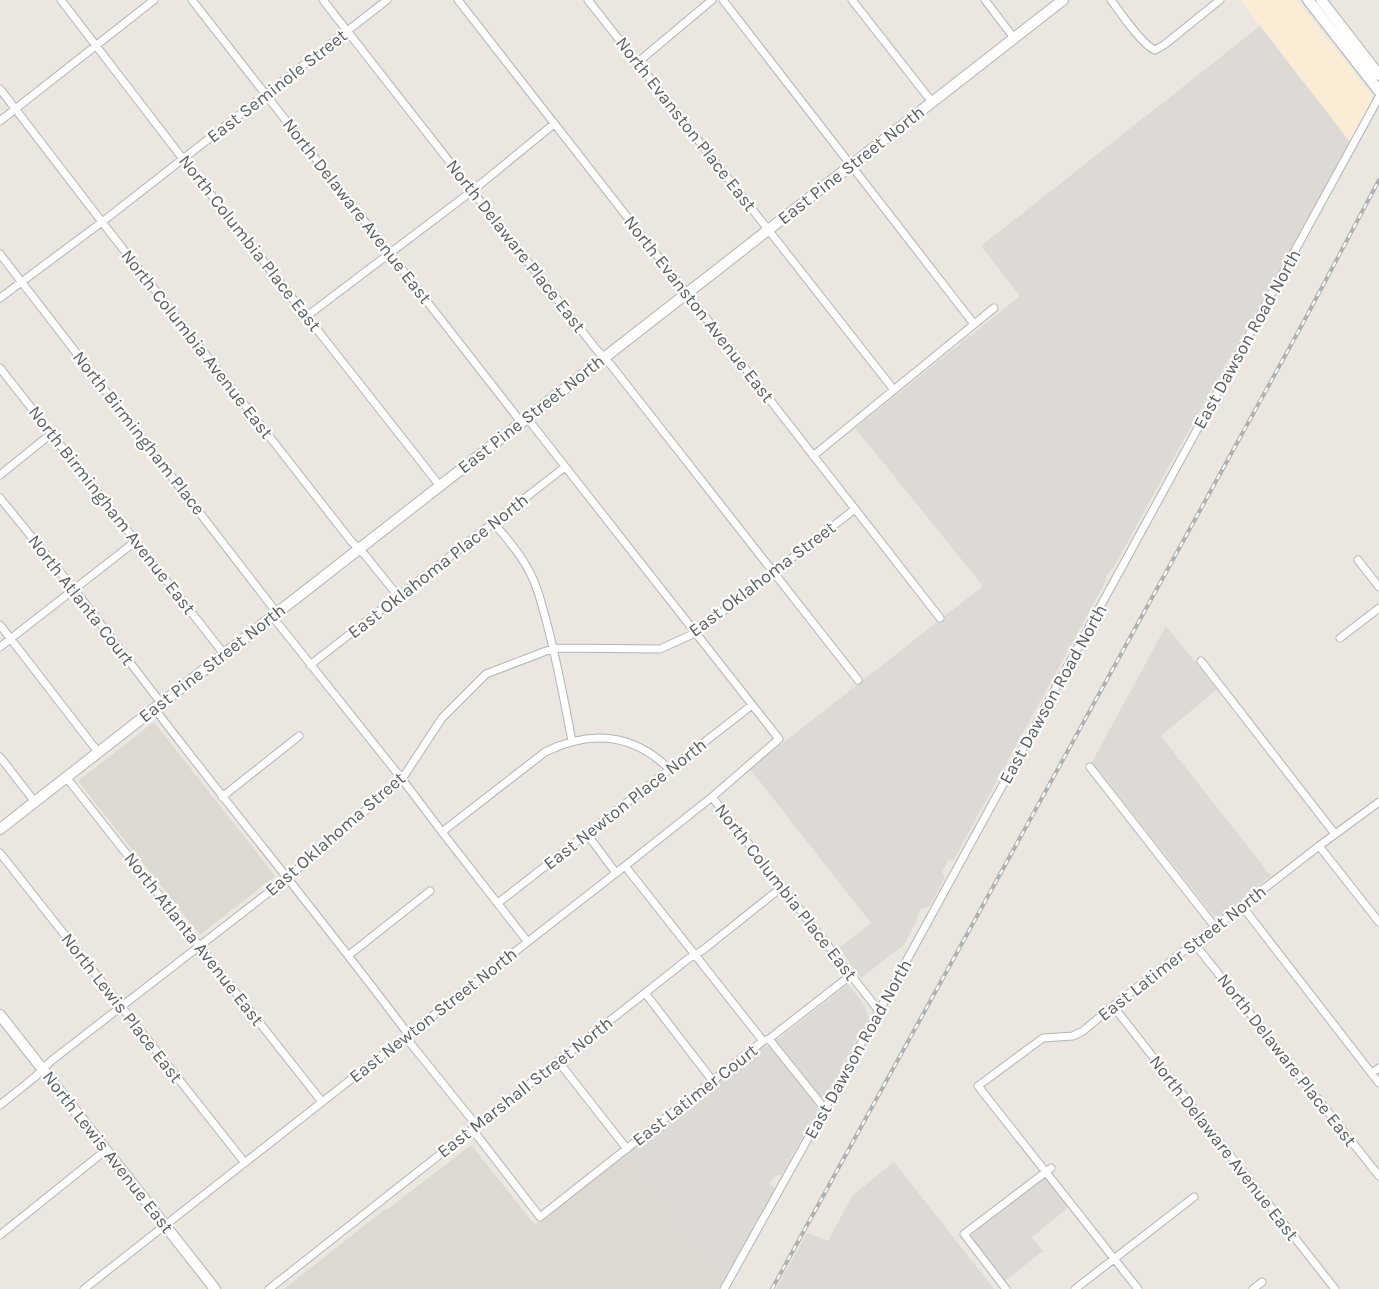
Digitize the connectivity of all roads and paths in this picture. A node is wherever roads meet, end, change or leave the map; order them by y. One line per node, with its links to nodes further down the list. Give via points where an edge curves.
1 (62, 0): 20 (street, North Columbia Place East)
2 (154, 0): 20 (street)
3 (192, 0): 25 (street, North Delaware Avenue East)
4 (323, 0): 18 (street, North Delaware Place East)
5 (387, 0): 18 (street, East Seminole Street)
6 (458, 0): 30 (street, North Evanston Avenue East)
7 (588, 0): 21 (street, North Evanston Place East)
8 (712, 0): 21 (street)
9 (722, 0): 32 (street)
10 (852, 0): 27 (street)
11 (985, 0): 19 (street)
12 (1063, 0): 19 (main road, East Pine Street North)
13 (1111, 0): 14 (street, via 1144,42 1155,50)
14 (1220, 0)
15 (1308, 0): 17 (main road)
16 (1321, 0): 17 (main road)
17 (1335, 26): 22 (main road); 24 (main road)
18 (347, 31): 25 (street, East Seminole Street); 33 (street, North Delaware Place East)
19 (1014, 38): 27 (main road, East Pine Street North)
20 (97, 45): 28 (street); 31 (street, North Columbia Place East)
21 (638, 62): 35 (street, North Evanston Place East)
22 (1379, 75)
23 (0, 89): 28 (street, North Columbia Avenue East)
24 (1379, 91)
25 (267, 95): 31 (street, East Seminole Street); 36 (street, North Delaware Avenue East)
26 (1379, 97): 115 (street, East Dawson Road North)
27 (932, 102): 32 (main road, East Pine Street North)
28 (16, 109): 29 (street); 34 (street, North Columbia Avenue East)
29 (0, 121)
30 (554, 124): 33 (street); 39 (street, North Evanston Avenue East)
31 (183, 159): 34 (street, East Seminole Street); 42 (street, North Columbia Place East)
32 (851, 166): 35 (main road, East Pine Street North); 43 (street)
33 (472, 191): 36 (street); 44 (street, North Delaware Place East)
34 (102, 222): 38 (street, East Seminole Street); 57 (street, North Columbia Avenue East)
35 (769, 229): 39 (main road, East Pine Street North); 46 (street, North Evanston Place East)
36 (390, 252): 42 (street); 47 (street, North Delaware Avenue East)
37 (0, 254): 38 (street, North Birmingham Place)
38 (22, 281): 40 (street, East Seminole Street); 64 (street, North Birmingham Place)
39 (687, 294): 44 (main road, East Pine Street North); 49 (street, North Evanston Avenue East)
40 (0, 298)
41 (994, 308): 43 (street)
42 (307, 316): 52 (street, North Columbia Place East)
43 (974, 324): 46 (street)
44 (604, 357): 47 (main road, East Pine Street North); 59 (street, North Delaware Place East)
45 (0, 368): 48 (street, North Birmingham Avenue East)
46 (894, 390): 49 (street)
47 (524, 420): 50 (street, North Delaware Avenue East); 52 (main road, East Pine Street North)
48 (52, 433): 51 (street); 56 (street, North Birmingham Avenue East)
49 (813, 456): 54 (street, North Evanston Avenue East)
50 (565, 466): 55 (street, East Oklahoma Place North); 67 (street, North Delaware Avenue East)
51 (0, 476)
52 (440, 486): 57 (main road, East Pine Street North)
53 (0, 498): 61 (street, North Atlanta Court)
54 (855, 509): 59 (street, East Oklahoma Street); 65 (street, North Evanston Avenue East)
55 (493, 522): 62 (street, East Oklahoma Place North); 71 (street, via 533,579)
56 (136, 541): 61 (street); 72 (street, North Birmingham Avenue East)
57 (359, 549): 62 (street, North Columbia Avenue East); 64 (main road, East Pine Street North)
58 (1358, 560): 60 (street)
59 (773, 572): 67 (street, East Oklahoma Street); 75 (street, North Delaware Place East)
60 (1379, 587)
61 (74, 589): 69 (street); 77 (street, North Atlanta Court)
62 (398, 596): 74 (street, East Oklahoma Place North)
63 (1379, 608): 68 (street)
64 (274, 615): 72 (main road, East Pine Street North); 74 (street, North Birmingham Place)
65 (940, 618)
66 (0, 625): 69 (street)
67 (695, 633): 71 (street, East Oklahoma Street, via 660,649); 76 (street, North Delaware Avenue East)
68 (1340, 638)
69 (11, 639): 70 (street); 81 (street)
70 (0, 647)
71 (554, 648): 80 (street); 86 (street, East Oklahoma Street, via 486,674 442,718)
72 (224, 654): 77 (main road, East Pine Street North)
73 (1201, 661): 94 (street)
74 (310, 665): 86 (street, North Birmingham Place)
75 (858, 680)
76 (752, 705): 79 (street, North Delaware Avenue East); 84 (street, East Newton Place North)
77 (158, 706): 81 (main road, East Pine Street North); 87 (street, North Atlanta Court)
78 (299, 736): 87 (street)
79 (779, 739): 88 (street, East Newton Street North)
80 (572, 741): 84 (street, via 595,737 631,743); 92 (street, via 545,752)
81 (98, 752): 85 (main road, East Pine Street North)
82 (0, 757): 89 (street)
83 (1090, 767): 105 (street)
84 (670, 769): 93 (street, East Newton Place North)
85 (66, 777): 89 (main road, East Pine Street North); 108 (street, North Atlanta Avenue East)
86 (402, 779): 92 (street, North Birmingham Place); 99 (street, East Oklahoma Street)
87 (222, 797): 99 (street, North Atlanta Court)
88 (712, 797): 97 (street, East Newton Street North); 100 (street, North Columbia Place East)
89 (35, 802): 91 (main road, East Pine Street North)
90 (1379, 802): 94 (street, East Latimer Street North)
91 (0, 829)
92 (442, 832): 102 (street, North Birmingham Place)
93 (587, 834): 98 (street); 102 (street, East Newton Place North)
94 (1335, 834): 95 (street, East Latimer Street North)
95 (1319, 846): 103 (street, East Latimer Street North); 104 (street)
96 (0, 853): 113 (street, North Lewis Place East)
97 (625, 866): 98 (street, East Newton Street North); 110 (street)
98 (616, 873): 106 (street, East Newton Street North)
99 (286, 879): 108 (street, East Oklahoma Street); 109 (street, North Atlanta Court)
100 (782, 887): 110 (street, East Marshall Street North); 111 (street, North Columbia Place East)
101 (430, 891): 109 (street)
102 (498, 903): 106 (street, North Birmingham Place)
103 (1242, 906): 105 (street, East Latimer Street North); 122 (street)
104 (1379, 922)
105 (1215, 927): 107 (street, East Latimer Street North)
106 (528, 941): 117 (street, East Newton Street North)
107 (1194, 943): 114 (street, East Latimer Street North); 133 (street, North Delaware Place East)
108 (199, 946): 113 (street, East Oklahoma Street); 125 (street, North Atlanta Avenue East)
109 (349, 955): 117 (street, North Atlanta Court)
110 (695, 955): 112 (street, East Marshall Street North); 118 (street)
111 (851, 976): 115 (street, North Columbia Place East); 118 (street, East Latimer Court)
112 (645, 993): 119 (street, East Marshall Street North); 123 (street)
113 (122, 1006): 121 (street, East Oklahoma Street); 131 (street, North Lewis Place East)
114 (1113, 1006): 132 (street, East Latimer Street North, via 1073,1036 1043,1038 978,1086); 148 (street, North Delaware Avenue East)
115 (879, 1011): 127 (street, East Dawson Road North)
116 (0, 1015): 121 (main road, North Lewis Avenue East)
117 (408, 1034): 125 (street, East Newton Street North); 128 (street, North Atlanta Court, via 411,1044)
118 (766, 1040): 123 (street, East Latimer Court); 127 (street)
119 (558, 1061): 128 (street, East Marshall Street North); 129 (street)
120 (1379, 1068): 122 (street)
121 (42, 1070): 126 (street, East Oklahoma Street); 130 (main road, North Lewis Avenue East)
122 (1372, 1073): 124 (street)
123 (712, 1080): 129 (street, East Latimer Court)
124 (1379, 1083)
125 (322, 1102): 131 (street, East Newton Street North)
126 (0, 1105)
127 (825, 1109): 143 (street, East Dawson Road North)
128 (474, 1127): 135 (street, North Atlanta Court); 142 (street, East Marshall Street North)
129 (627, 1149): 135 (street, East Latimer Court)
130 (106, 1150): 136 (main road, North Lewis Avenue East); 137 (street)
131 (245, 1163): 136 (street, East Newton Street North)
132 (1048, 1170): 138 (street); 144 (street, via 964,1234)
133 (1379, 1176)
134 (1194, 1197): 138 (street)
135 (540, 1217)
136 (165, 1225): 140 (street, East Newton Street North); 141 (main road, North Lewis Avenue East)
137 (0, 1235)
138 (1114, 1259): 145 (street); 146 (street)
139 (1262, 1282): 147 (street)
140 (84, 1289)
141 (216, 1289)
142 (269, 1289)
143 (724, 1289)
144 (1006, 1289)
145 (1075, 1289)
146 (1138, 1289)
147 (1253, 1289)
148 (1336, 1289)

